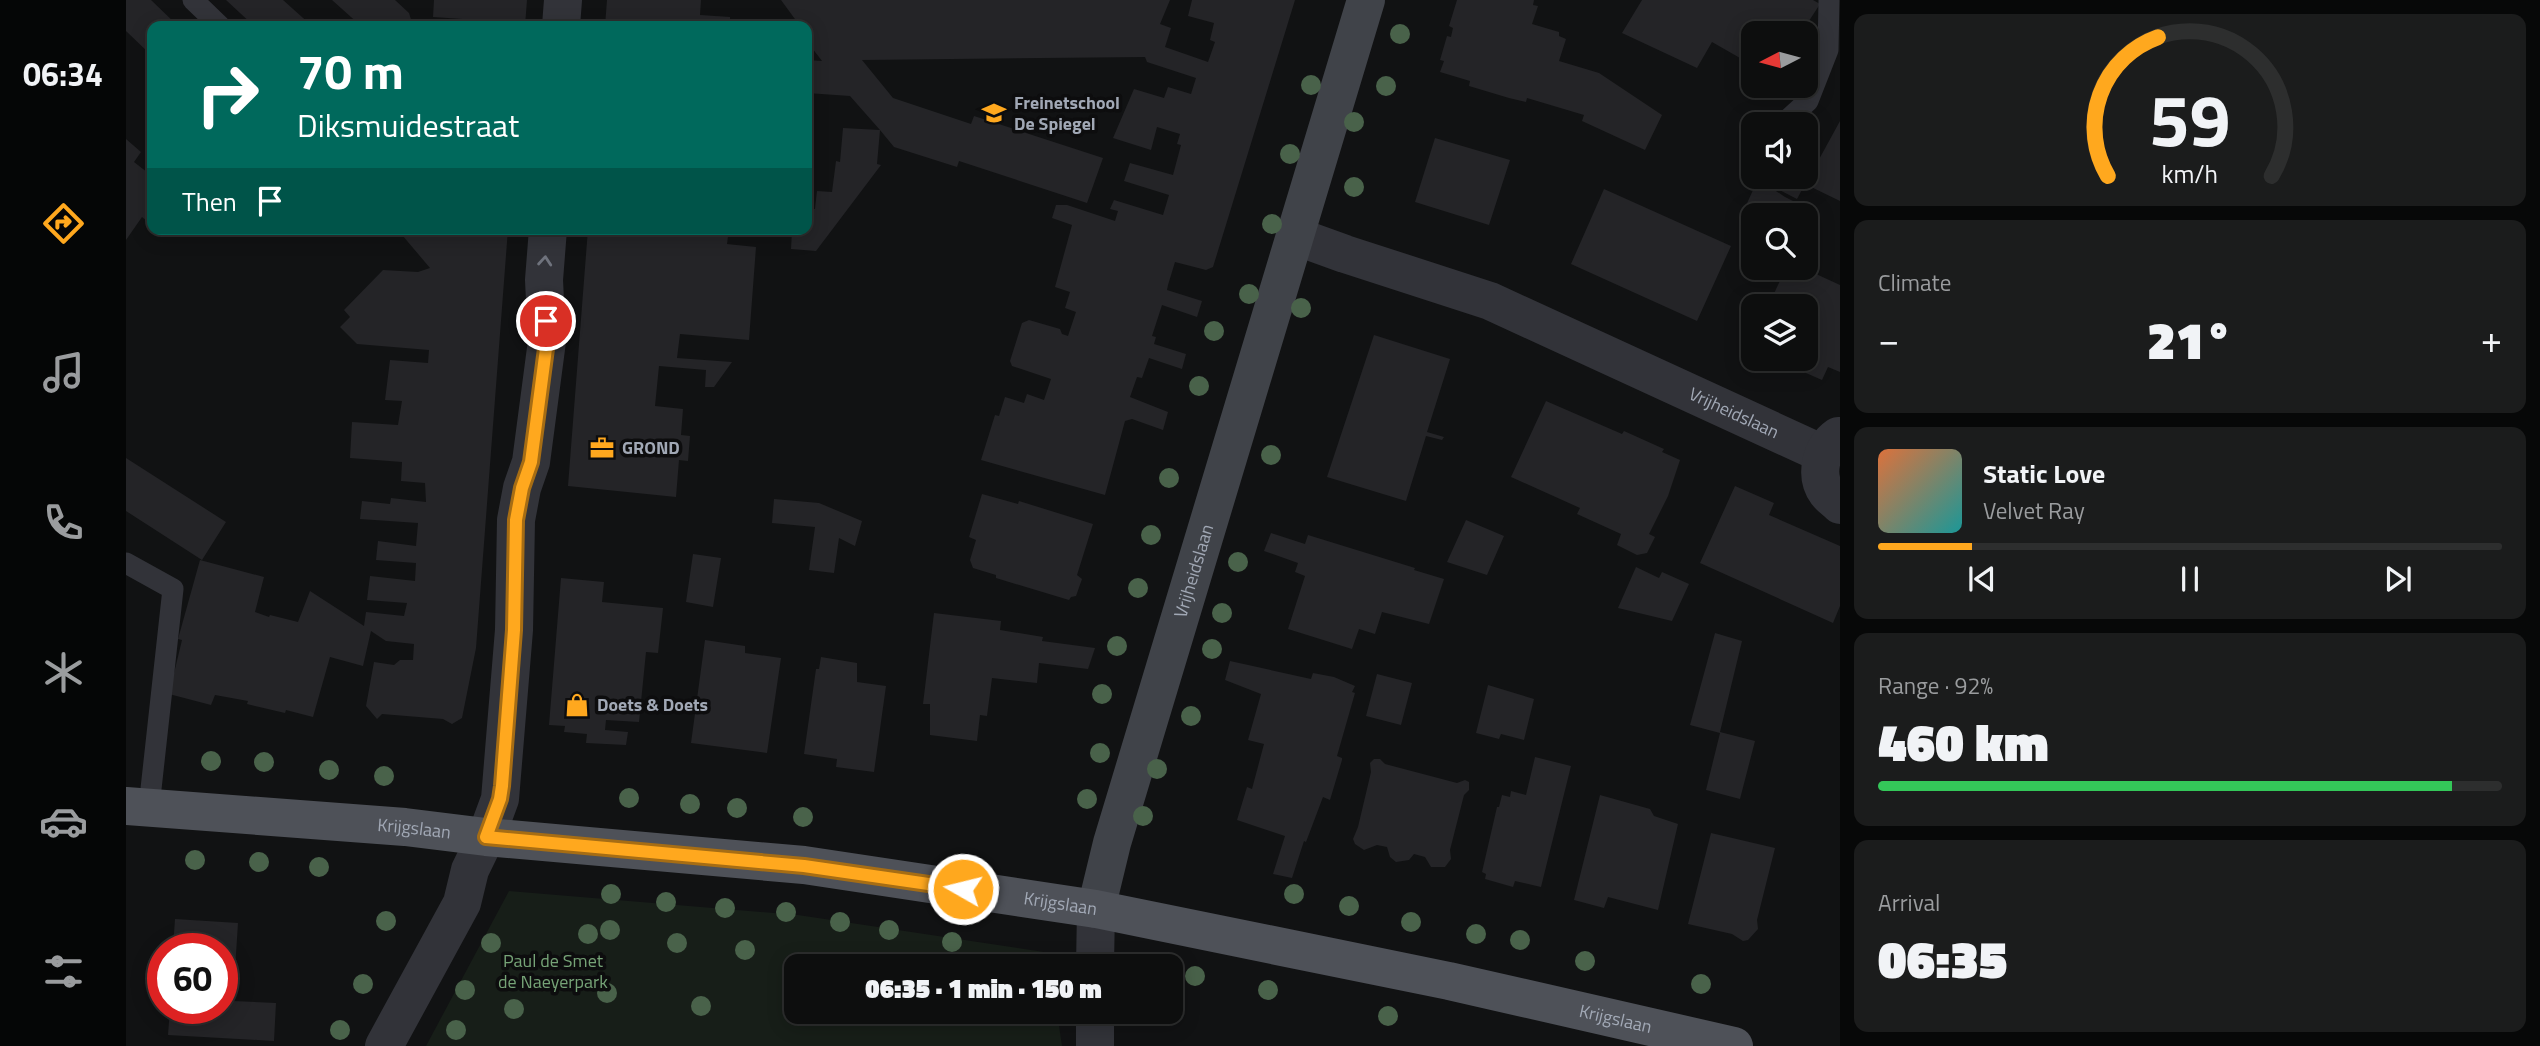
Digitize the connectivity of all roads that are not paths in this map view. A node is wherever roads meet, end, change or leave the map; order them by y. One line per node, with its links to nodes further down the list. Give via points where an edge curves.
1 (193, 0): 5 (lane)
2 (563, 0): 6 (street)
3 (1366, 0): 9 (street, Vrijheidslaan)
4 (1829, 0): 7 (lane, via 1828,50 1808,101)
5 (215, 21)
6 (561, 21)
7 (1796, 112)
8 (548, 235): 14 (street, one-way to 8, via 502,786 514,630 516,520 531,462 547,341)
9 (1295, 236): 10 (street, Vrijheidslaan, via 1490,301); 15 (street, Vrijheidslaan)
10 (1832, 444): 11 (street, Vrijheidslaan, via 1820,473 1826,492)
11 (1840, 505)
12 (126, 563): 13 (lane, via 173,589)
13 (138, 806): 14 (main road, Krijgslaan)
14 (486, 837): 15 (main road, Krijgslaan, via 804,866); 18 (street, via 470,870 462,903)
15 (1096, 909): 16 (street); 20 (main road, Krijgslaan, via 1449,981)
16 (1095, 954)
17 (1095, 1024): 19 (street)
18 (384, 1046)
19 (1096, 1046)
20 (1734, 1046)

